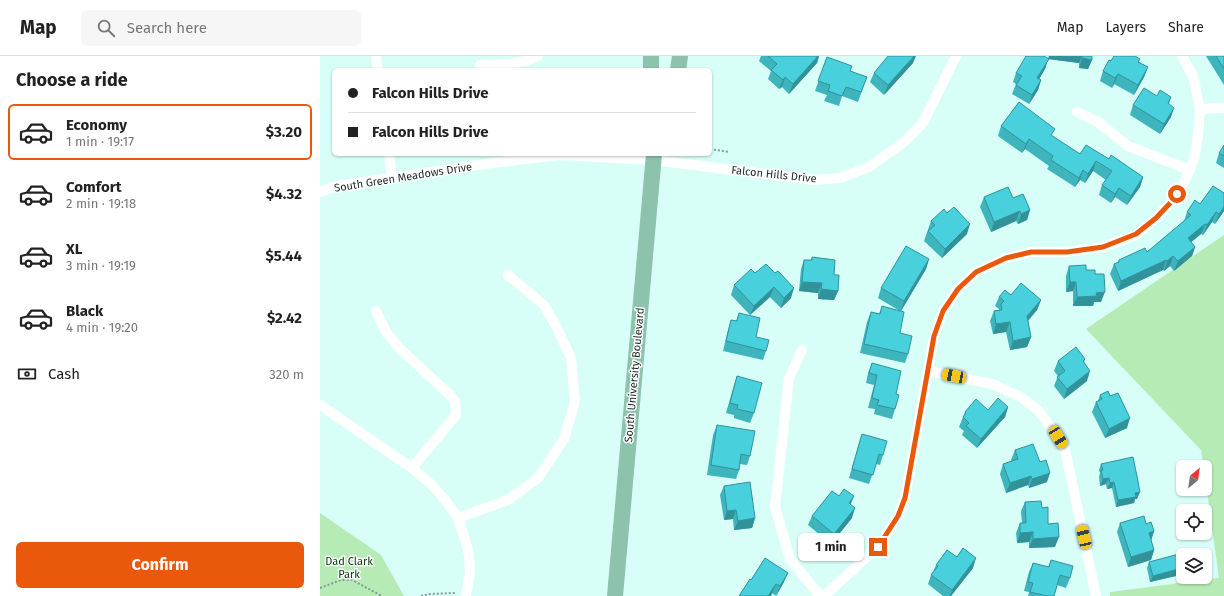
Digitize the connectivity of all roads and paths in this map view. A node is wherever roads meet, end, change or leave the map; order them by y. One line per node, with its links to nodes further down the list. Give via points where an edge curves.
1 (376, 56): 8 (street)
2 (538, 56): 7 (street, via 508,64)
3 (651, 56): 9 (main road)
4 (680, 56): 10 (main road)
5 (956, 56): 19 (street, Falcon Hills Drive, via 923,124 904,142 869,167 840,178 813,180)
6 (1182, 56): 12 (street, via 1193,76)
7 (480, 64)
8 (378, 68)
9 (651, 68)
10 (678, 68)
11 (1224, 108): 12 (street)
12 (1200, 109): 21 (street, via 1197,142)
13 (1077, 112): 21 (street, via 1098,122 1128,146)
14 (712, 149): 15 (path)
15 (729, 152)
16 (389, 156): 22 (street)
17 (542, 156): 20 (street, South Green Meadows Drive)
18 (606, 156): 19 (street, South Green Meadows Drive)
19 (654, 157): 35 (main road, South University Boulevard)
20 (491, 159): 22 (street, South Green Meadows Drive)
21 (1190, 170): 27 (street, via 1172,201 1136,234 1103,247 1067,252 1031,252 1006,258 976,272 958,289 943,311 934,336)
22 (392, 178): 23 (street, South Green Meadows Drive, via 336,186)
23 (320, 192)
24 (508, 275): 30 (street, via 544,305 557,328 571,358 575,402 564,439 538,478 508,500)
25 (376, 310): 29 (street, via 386,332 399,348 455,401 456,415)
26 (802, 350): 36 (street, via 789,378 776,508 790,559)
27 (928, 371): 37 (street, via 905,498 898,516 878,547); 38 (street, via 992,384 1019,396 1038,410 1050,426 1065,449)
28 (320, 405): 29 (street)
29 (412, 468): 30 (street, via 432,485)
30 (458, 518): 32 (street, via 465,539 470,572)
31 (320, 588): 33 (path, via 341,580 352,580)
32 (466, 595): 34 (path, via 452,592)
33 (382, 596)
34 (421, 596)
35 (615, 596)
36 (820, 596)
37 (824, 596)
38 (1096, 596)

